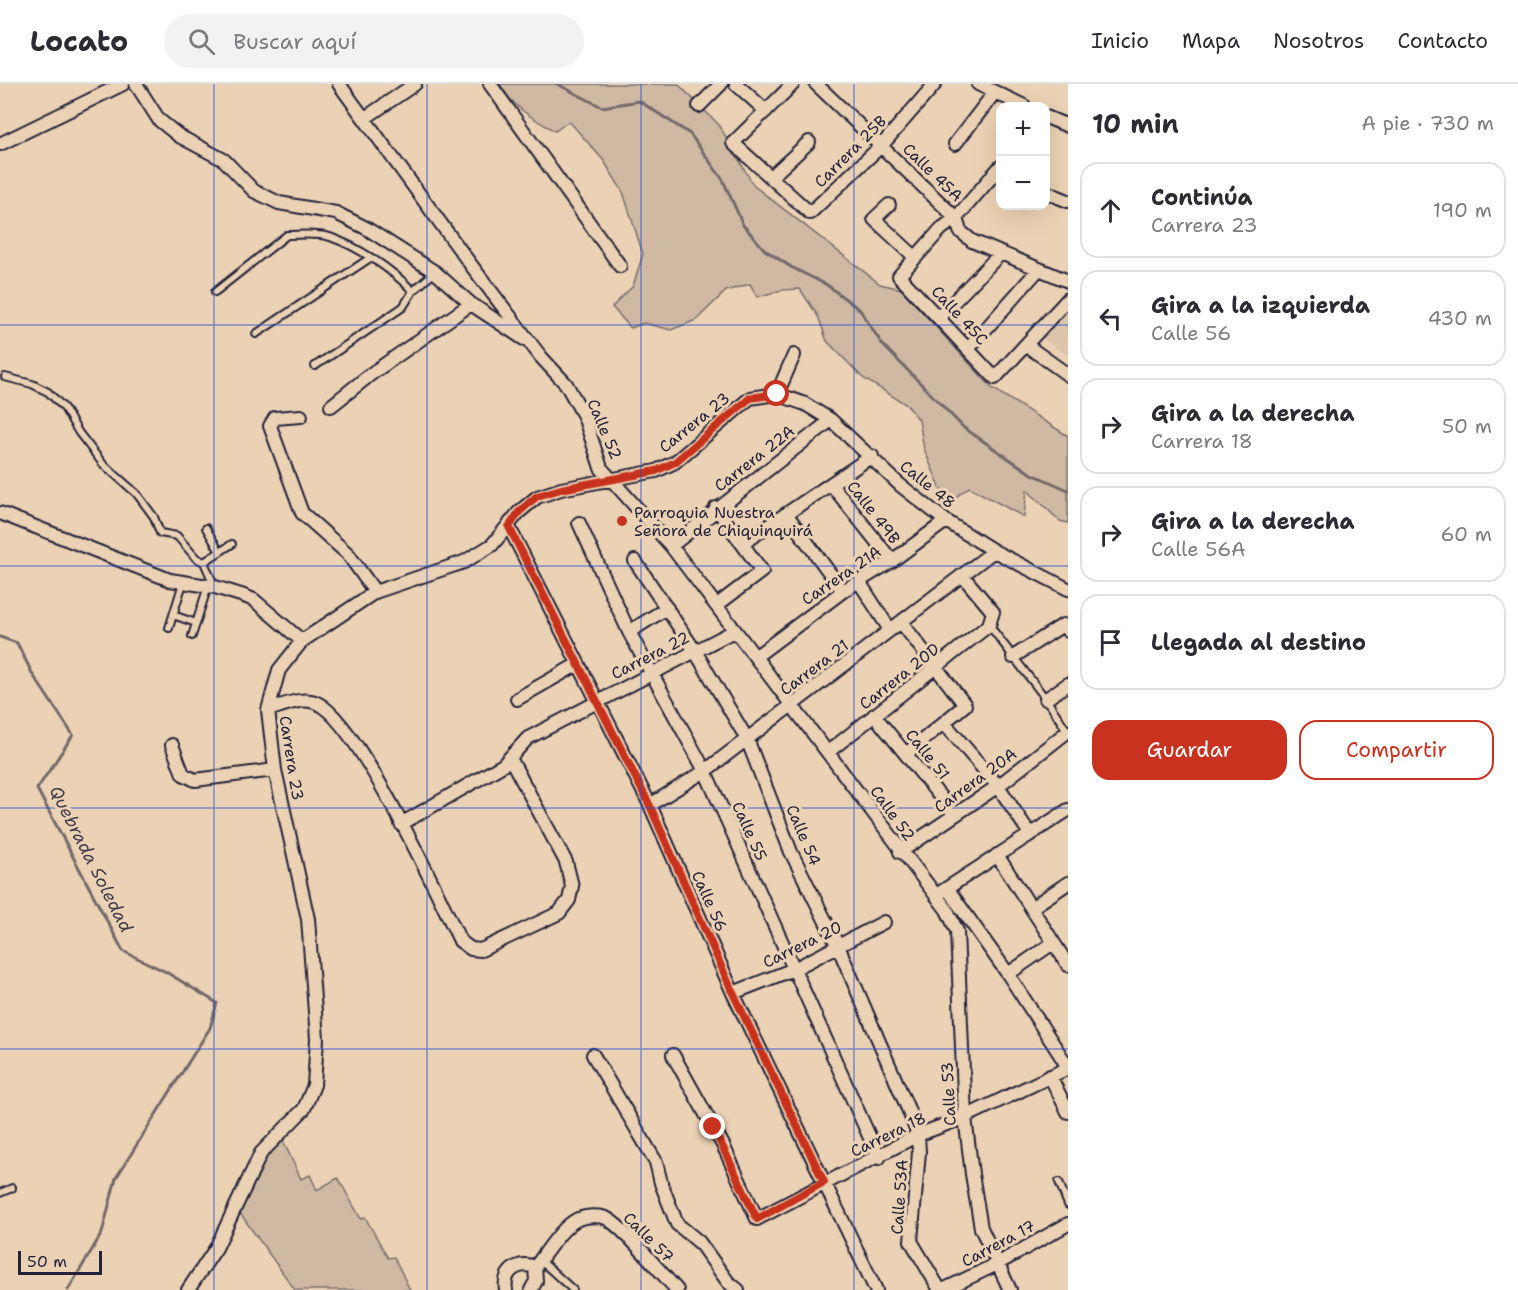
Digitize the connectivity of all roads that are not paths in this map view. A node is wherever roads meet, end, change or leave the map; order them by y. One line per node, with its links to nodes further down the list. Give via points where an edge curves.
1 (123, 84): 20 (street)
2 (136, 84): 34 (street, via 159,120 224,160 254,191 279,203 336,213)
3 (339, 84): 16 (street, Calle 52)
4 (415, 84): 16 (street)
5 (490, 84): 32 (street)
6 (721, 84): 14 (street)
7 (736, 84): 15 (street)
8 (793, 84): 15 (street)
9 (816, 84): 22 (street, Calle 45A)
10 (935, 84): 22 (street, Carrera 25B)
11 (978, 84): 12 (street)
12 (995, 92): 13 (street); 21 (street)
13 (1016, 102)
14 (699, 106)
15 (766, 111): 24 (street, via 734,143)
16 (365, 118): 42 (street, Calle 52)
17 (1050, 119): 18 (street)
18 (1068, 126)
19 (809, 141): 24 (street)
20 (0, 144)
21 (955, 144)
22 (882, 145): 24 (street, Carrera 25B, via 810,213); 28 (street, Calle 45A)
23 (996, 173): 28 (street)
24 (771, 177)
25 (1050, 194): 26 (street)
26 (1068, 201)
27 (889, 205): 30 (street, via 874,219)
28 (956, 218): 29 (street, Calle 45A, via 960,231 972,241); 30 (street)
29 (1000, 254): 33 (street, Calle 45A); 40 (street)
30 (915, 257): 40 (street, Calle 45C, via 899,276)
31 (370, 258): 36 (lane); 37 (lane, via 328,236 287,235); 41 (lane)
32 (620, 266)
33 (1039, 269): 35 (street, Calle 45A); 44 (street)
34 (435, 272): 36 (lane); 39 (street)
35 (1068, 281)
36 (413, 291): 46 (lane, via 403,307)
37 (215, 292)
38 (1068, 299): 43 (street)
39 (471, 304): 42 (street); 50 (street)
40 (940, 316): 44 (street, Calle 45C)
41 (256, 334)
42 (530, 343): 54 (street, Calle 52, via 566,384 584,416 601,468)
43 (1026, 345): 44 (street, Calle 45C, via 995,378); 47 (street)
44 (968, 349)
45 (794, 355): 49 (street)
46 (315, 366)
47 (1068, 375)
48 (5, 377): 70 (lane, via 48,392 64,408 103,464 137,494 160,533 177,536)
49 (777, 394): 52 (street, Calle 48, via 805,404); 54 (street, Carrera 23, via 750,398 675,462 656,471)
50 (331, 406)
51 (301, 416): 77 (street, via 275,418 270,426 302,513 348,554)
52 (831, 420): 53 (street, Calle 48); 56 (street, Carrera 22A)
53 (872, 456): 55 (street); 59 (street, Calle 48, via 900,485)
54 (614, 480): 61 (street, Carrera 23, via 537,496); 65 (street, Calle 52)
55 (831, 484): 58 (street); 69 (street, Calle 49B)
56 (716, 508): 63 (street); 65 (street, Carrera 22A)
57 (0, 513): 72 (street)
58 (787, 515): 63 (street); 76 (street)
59 (946, 520): 66 (street, Calle 48); 69 (street, Carrera 21A)
60 (579, 524): 88 (street, Calle 55)
61 (509, 527): 77 (street, Carrera 23, via 492,545 464,562); 94 (street, Calle 56)
62 (206, 528): 67 (lane)
63 (743, 543): 78 (street, via 762,571)
64 (232, 544): 67 (lane)
65 (671, 546): 78 (street, Calle 52)
66 (994, 551): 71 (street, Carrera 21); 75 (street, Calle 48)
67 (220, 552): 70 (lane)
68 (635, 561): 79 (street, Calle 54)
69 (892, 561): 73 (street, Carrera 21A)
70 (204, 562): 74 (lane)
71 (962, 575): 81 (street, Carrera 21); 83 (street, via 993,612)
72 (183, 583): 74 (street); 80 (lane)
73 (860, 583): 76 (street, Carrera 21A); 86 (street)
74 (212, 587): 82 (lane); 90 (street, via 254,600)
75 (1068, 588)
76 (843, 591): 92 (street, Carrera 21A)
77 (375, 592): 90 (street, Carrera 23)
78 (717, 605): 87 (street, Calle 52)
79 (667, 609): 88 (street); 91 (street, Calle 54)
80 (173, 615): 82 (lane); 84 (lane)
81 (901, 622): 86 (street, Carrera 21); 95 (street)
82 (196, 623): 89 (lane)
83 (989, 626): 93 (lane); 95 (street, Carrera 20D)
84 (169, 628)
85 (1065, 628): 93 (street)
86 (890, 630): 101 (street, Carrera 21)
87 (734, 631): 91 (street, Carrera 22); 92 (street, Calle 52)
88 (629, 632): 96 (street, Calle 55)
89 (192, 636)
90 (302, 641): 102 (street, Carrera 23, via 279,670)
91 (695, 651): 96 (street, Carrera 22); 106 (street, Calle 54)
92 (755, 657): 101 (street, Calle 52)
93 (1013, 657): 99 (lane)
94 (578, 664): 98 (street); 100 (street, Calle 56)
95 (937, 668): 103 (street, Carrera 20D); 104 (street, via 965,705)
96 (652, 674): 100 (street, Carrera 22); 112 (street, Calle 55)
97 (1068, 684): 99 (street)
98 (517, 699)
99 (1046, 699): 105 (lane)
100 (596, 701): 110 (street, Carrera 22, via 528,738); 114 (street, Calle 56)
101 (791, 706): 106 (street, Carrera 21); 108 (street, Calle 52)
102 (268, 710): 111 (street, Carrera 23); 117 (street, via 288,703 315,702 333,714)
103 (874, 715): 108 (street, Carrera 20D); 109 (street, Calle 51)
104 (945, 724): 109 (street); 113 (street)
105 (1068, 732): 113 (street, Carrera 20A)
106 (747, 738): 112 (street, Carrera 21); 127 (street, Calle 54, via 791,852)
107 (172, 745): 111 (street, via 183,774 195,780)
108 (828, 752): 119 (street, Calle 52)
109 (907, 753): 116 (street, Calle 51)
110 (510, 758): 117 (street, Carrera 22); 117 (street, via 566,862 572,886 569,900 559,913 481,950 471,949 460,941)
111 (275, 770): 148 (street, Carrera 23, via 308,919 316,1078 304,1109 261,1153 216,1248)
112 (705, 771): 114 (street, Carrera 21); 129 (street, Calle 55)
113 (998, 786): 116 (street, Carrera 20A); 118 (street)
114 (650, 806): 131 (street, Calle 56)
115 (1068, 810): 118 (street)
116 (955, 815): 119 (street, Carrera 20A)
117 (401, 824)
118 (1030, 834): 120 (street)
119 (900, 852): 123 (street, Calle 52)
120 (997, 855): 122 (street); 124 (street)
121 (1068, 883): 124 (street)
122 (947, 888): 123 (street); 130 (street)
123 (935, 896): 137 (street, Calle 53, via 957,931)
124 (1031, 908): 126 (street)
125 (884, 922): 127 (street, Carrera 20)
126 (1053, 943): 128 (street); 130 (street)
127 (838, 946): 129 (street, Carrera 20); 138 (street, Calle 54)
128 (1066, 960)
129 (794, 969): 131 (street, Carrera 20); 139 (street, Calle 55)
130 (1008, 974): 134 (street)
131 (733, 993): 140 (street, Calle 56)
132 (593, 1055): 153 (street, via 656,1162 677,1224 699,1242)
133 (673, 1055): 140 (street, Carrera 18, via 723,1145 757,1219)
134 (1068, 1067): 135 (street, Carrera 18)
135 (1050, 1076): 136 (street); 137 (street, Carrera 18)
136 (1068, 1112)
137 (965, 1117): 138 (street, Carrera 18); 147 (street, Calle 53, via 981,1228)
138 (918, 1135): 139 (street, Carrera 18); 155 (street, Calle 53A, via 910,1241)
139 (879, 1158): 140 (street, Carrera 18)
140 (824, 1182): 154 (street, Calle 56)
141 (1059, 1182): 144 (lane)
142 (12, 1188): 143 (lane)
143 (0, 1193)
144 (1068, 1205)
145 (1068, 1224): 147 (street, Carrera 17)
146 (538, 1263): 149 (street, via 512,1269 507,1275); 150 (street); 151 (lane); 152 (street, Calle 57, via 569,1225 580,1218 605,1218)
147 (997, 1264): 155 (street, Carrera 17); 156 (street, Calle 53)
148 (188, 1290)
149 (506, 1290)
150 (531, 1290)
151 (573, 1290)
152 (677, 1290)
153 (738, 1290)
154 (876, 1290)
155 (941, 1290)
156 (1010, 1290)

